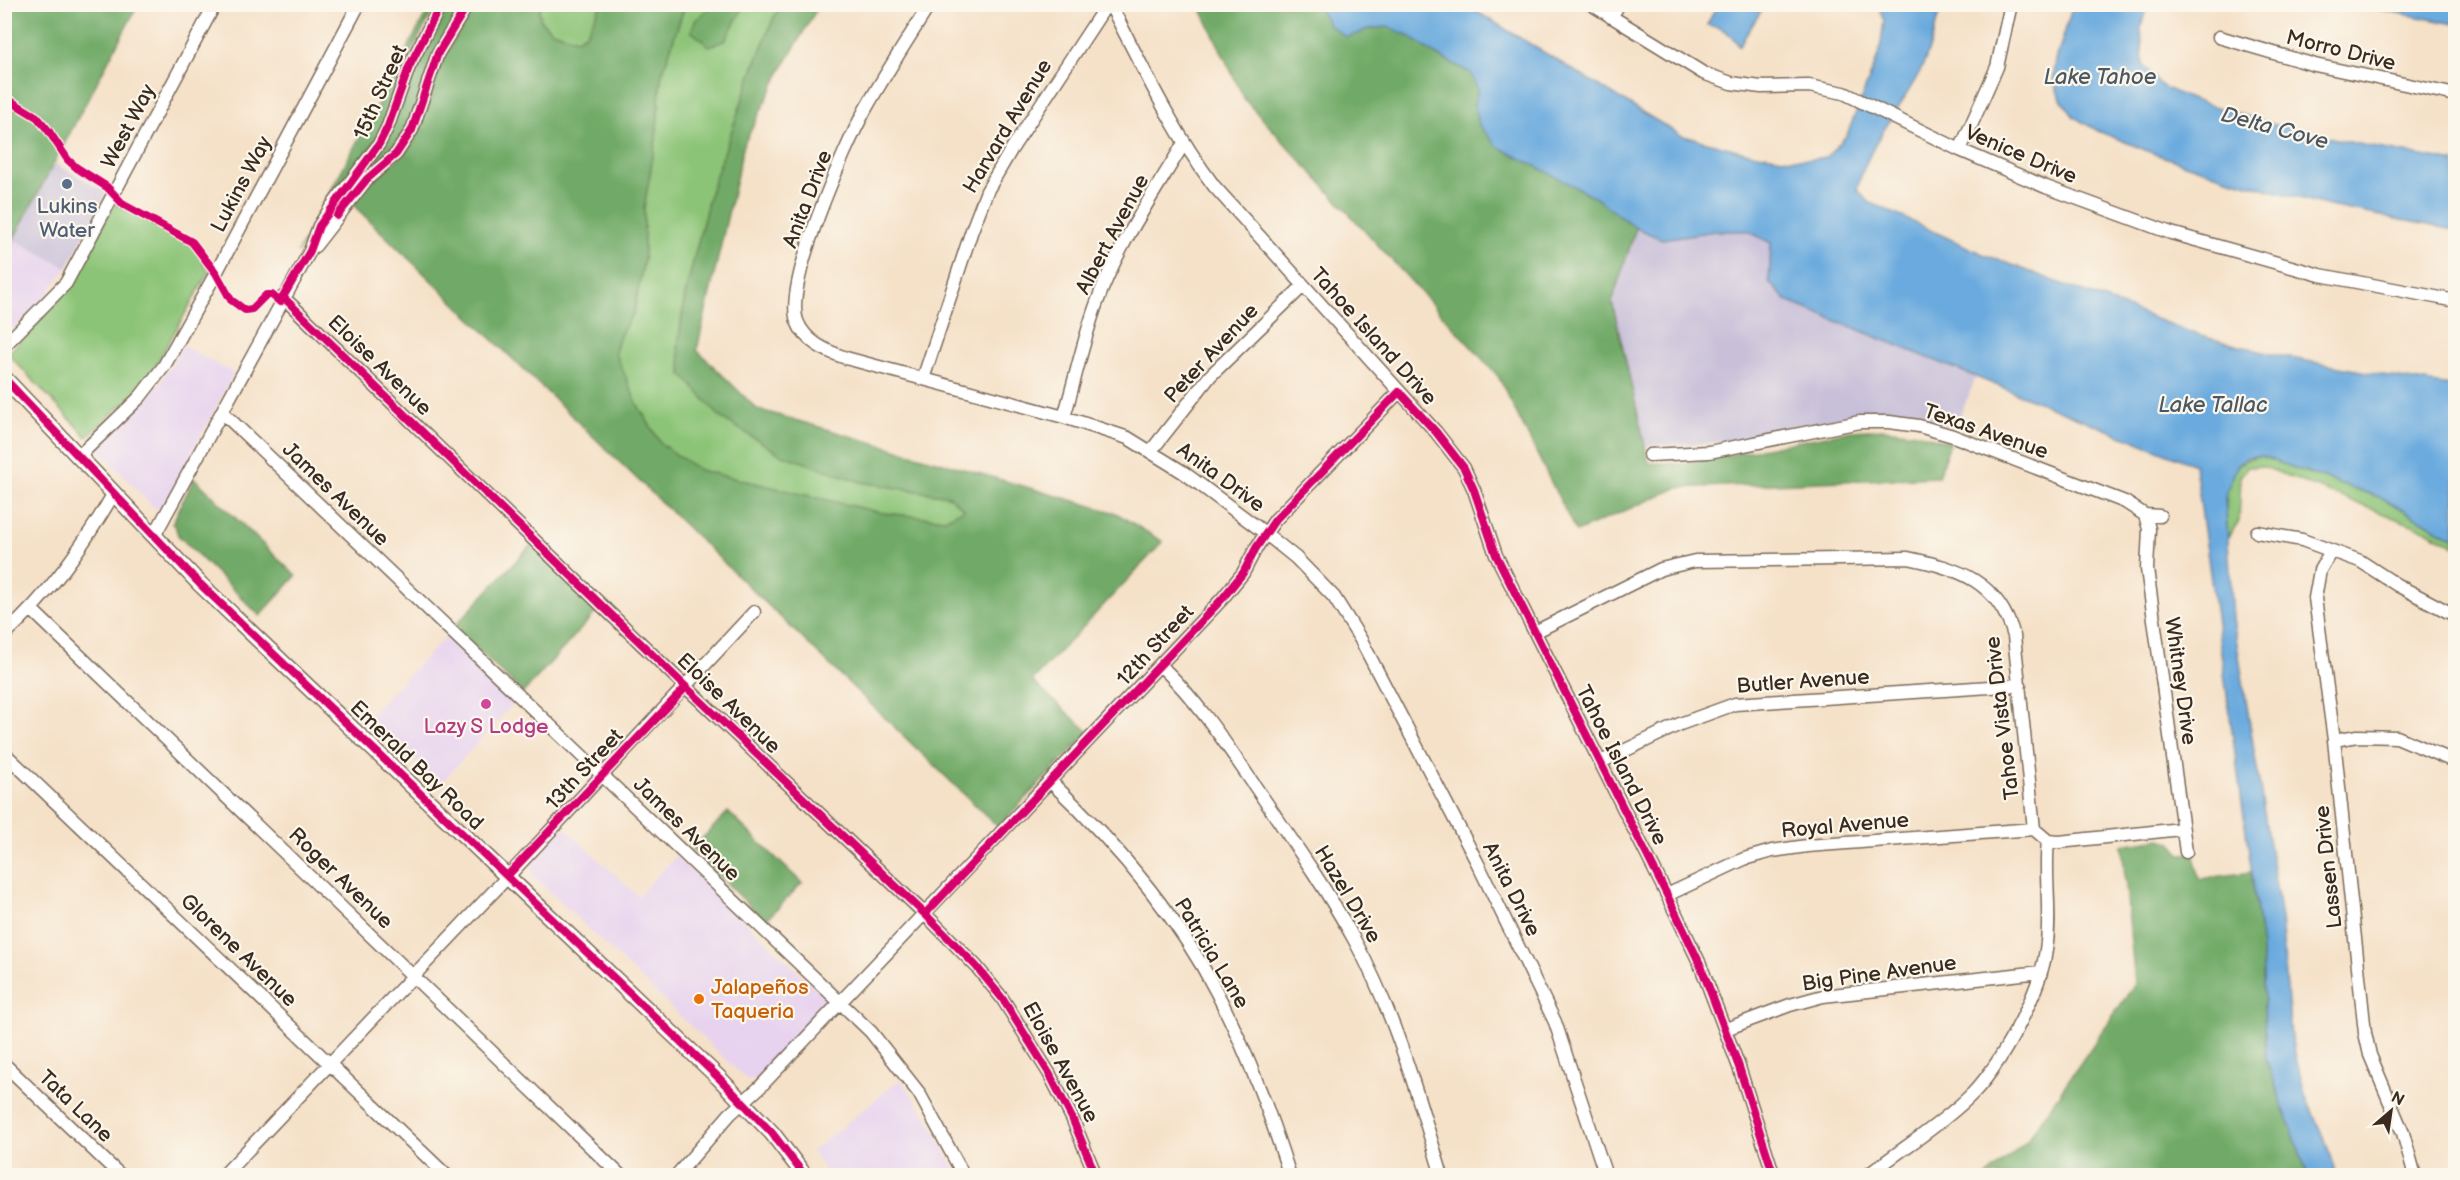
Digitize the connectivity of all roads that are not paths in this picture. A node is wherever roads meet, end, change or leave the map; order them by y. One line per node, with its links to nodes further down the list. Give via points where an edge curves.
1 (215, 4): 19 (street, West Way, via 66,282)
2 (359, 4): 27 (street, Lukins Way, via 164,366 140,397)
3 (441, 4): 15 (street, 15th Street, via 409,67 379,144 332,206)
4 (468, 4): 15 (street, 15th Street, via 438,53 419,112 403,145 366,178)
5 (930, 4): 21 (street, Anita Drive, via 866,109 842,159 800,273 794,303 803,332 822,348)
6 (1108, 4): 13 (street, Tahoe Island Drive); 21 (street, Harvard Avenue, via 987,191)
7 (1591, 4): 10 (street, Venice Drive)
8 (1619, 4): 10 (street)
9 (2011, 4): 14 (street, via 1997,67)
10 (1611, 17): 14 (street, Venice Drive, via 1703,73 1731,83 1837,91)
11 (2219, 37): 12 (street, Morro Drive, via 2314,65)
12 (2456, 96)
13 (1184, 142): 16 (street, Tahoe Island Drive, via 1214,186); 24 (street, Albert Avenue, via 1106,280)
14 (1960, 150): 18 (street, Venice Drive, via 2099,207 2204,243 2320,275)
15 (310, 251): 17 (street, 15th Street)
16 (1303, 286): 22 (street, Tahoe Island Drive); 25 (street, Peter Avenue, via 1210,376)
17 (283, 297): 23 (street, 15th Street); 42 (street, Eloise Avenue)
18 (2456, 301)
19 (4, 346)
20 (4, 378): 27 (main road, Emerald Bay Road)
21 (923, 379): 24 (street, Anita Drive)
22 (1399, 392): 31 (street, 12th Street); 38 (street, Tahoe Island Drive, via 1464,468 1496,555)
23 (222, 412): 33 (street, 15th Street); 47 (street, James Avenue)
24 (1064, 417): 25 (street, Anita Drive, via 1103,428)
25 (1151, 451): 31 (street, Anita Drive)
26 (1650, 455): 29 (street, Texas Avenue, via 1709,452 1860,422 1889,422 1953,436 2125,502)
27 (78, 457): 28 (main road, Emerald Bay Road)
28 (114, 493): 33 (main road, Emerald Bay Road); 35 (street, via 82,547)
29 (2145, 515): 30 (street, Texas Avenue); 50 (street, Whitney Drive, via 2149,529 2146,570)
30 (2160, 516)
31 (1265, 532): 40 (street, 12th Street, via 1236,584); 73 (street, Anita Drive, via 1334,597 1366,650 1555,1022)
32 (2257, 532): 34 (street, via 2302,540)
33 (154, 536): 53 (main road, Emerald Bay Road)
34 (2331, 551): 37 (street, via 2360,561); 43 (street, Lassen Drive, via 2320,570 2315,598)
35 (32, 610): 39 (street); 57 (street, Roger Avenue)
36 (754, 612): 42 (street, 13th Street)
37 (2456, 616)
38 (1535, 632): 41 (street, Tahoe Vista Drive, via 1679,563 1908,558 1959,572 1998,600 2008,615 2014,636); 45 (street, Tahoe Island Drive)
39 (4, 635)
40 (1161, 666): 48 (street, 12th Street); 72 (street, Hazel Drive, via 1226,743 1305,859 1355,942 1401,1049)
41 (2020, 685): 45 (street, Butler Avenue, via 1735,704 1680,724); 49 (street, Tahoe Vista Drive)
42 (686, 687): 47 (street, 13th Street); 55 (street, Eloise Avenue)
43 (2334, 740): 46 (street, via 2397,737); 76 (street, Lassen Drive, via 2365,1033)
44 (4, 753): 61 (street, Glorene Avenue)
45 (1601, 762): 54 (street, Tahoe Island Drive)
46 (2456, 762)
47 (602, 775): 53 (street, 13th Street); 58 (street, James Avenue)
48 (1050, 781): 55 (street, 12th Street); 71 (street, Patricia Lane, via 1119,852 1189,945 1238,1035)
49 (2034, 829): 51 (street); 54 (street, Royal Avenue, via 1772,851 1744,859)
50 (2181, 829): 51 (street); 52 (street, Whitney Drive)
51 (2048, 841): 56 (street, via 2048,932)
52 (2186, 852)
53 (507, 876): 57 (street, 13th Street); 62 (main road, Emerald Bay Road)
54 (1667, 894): 59 (street, Tahoe Island Drive)
55 (925, 914): 58 (street, 12th Street); 70 (street, Eloise Avenue, via 976,966 1022,1027 1072,1118)
56 (2041, 972): 59 (street, Big Pine Avenue, via 1823,996); 75 (street, via 2006,1047 1971,1096)
57 (413, 974): 61 (street, 13th Street); 66 (street, Roger Avenue)
58 (841, 1002): 62 (street, 12th Street); 69 (street, James Avenue, via 871,1032 919,1093)
59 (1726, 1029): 74 (street, Tahoe Island Drive)
60 (4, 1064): 63 (street, Tata Lane)
61 (328, 1064): 64 (street, 13th Street); 65 (street, Glorene Avenue)
62 (744, 1103): 67 (street, 12th Street); 68 (main road, Emerald Bay Road)
63 (121, 1176)
64 (223, 1176)
65 (447, 1176)
66 (621, 1176)
67 (676, 1176)
68 (805, 1176)
69 (964, 1176)
70 (1096, 1176)
71 (1290, 1176)
72 (1442, 1176)
73 (1606, 1176)
74 (1774, 1176)
75 (1867, 1176)
76 (2415, 1176)

